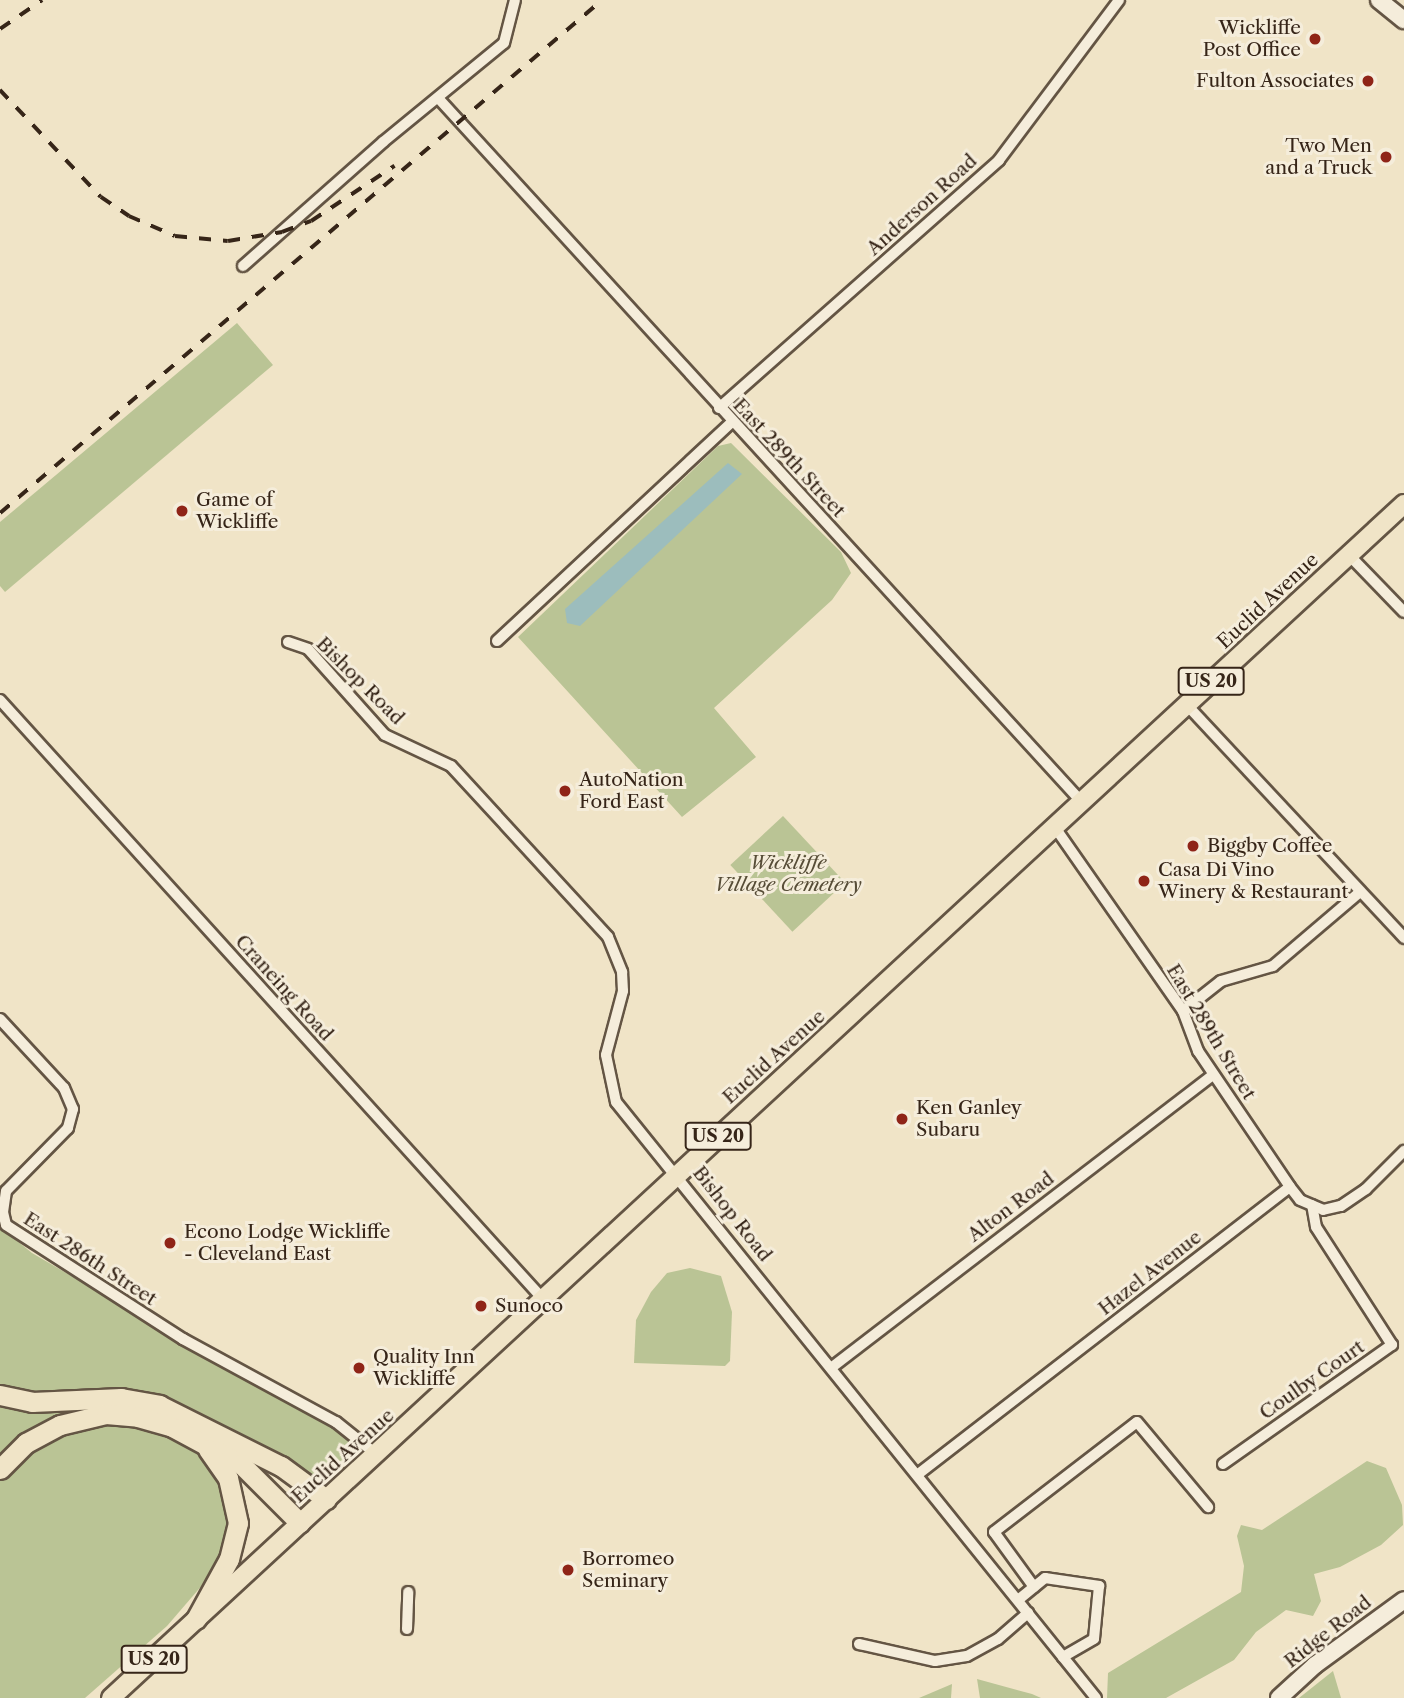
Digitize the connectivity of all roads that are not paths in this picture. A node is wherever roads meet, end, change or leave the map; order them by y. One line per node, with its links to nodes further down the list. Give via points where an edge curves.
1 (515, 0): 5 (street, via 504,43)
2 (1119, 0): 7 (street, Anderson Road, via 999,160)
3 (1379, 0): 4 (main road)
4 (1404, 20)
5 (439, 99): 6 (street, via 383,142); 7 (street, East 289th Street)
6 (243, 266)
7 (719, 408): 8 (street, East 289th Street)
8 (732, 422): 12 (street); 16 (street, East 289th Street)
9 (1404, 504): 10 (main road, Euclid Avenue / US 20)
10 (1349, 555): 11 (street); 15 (main road, Euclid Avenue / US 20)
11 (1404, 612)
12 (497, 641)
13 (288, 642): 24 (street, Bishop Road, via 308,649 385,735 451,766 608,937 618,956 622,991 606,1055 610,1087 632,1124)
14 (0, 700): 27 (street, Craneing Road)
15 (1186, 704): 16 (main road, Euclid Avenue / US 20); 18 (street)
16 (1081, 801): 17 (main road, Euclid Avenue / US 20)
17 (1054, 826): 20 (street, East 289th Street); 24 (main road, Euclid Avenue / US 20)
18 (1360, 892): 19 (street); 20 (street, via 1273,966 1221,981)
19 (1404, 938)
20 (1183, 1011): 22 (street, East 289th Street, via 1198,1051)
21 (0, 1019): 31 (street, East 286th Street, via 64,1088 73,1109 68,1128 6,1191 6,1225 183,1339 336,1422)
22 (1213, 1074): 25 (street, East 289th Street); 28 (street, Alton Road)
23 (1404, 1151): 26 (street, via 1366,1189 1340,1206 1323,1210)
24 (677, 1172): 27 (main road, Euclid Avenue / US 20); 28 (street, Bishop Road)
25 (1290, 1187): 26 (street, via 1300,1200); 34 (street, Hazel Avenue)
26 (1312, 1205): 32 (street, Coulby Court, via 1316,1227 1392,1345)
27 (543, 1299): 31 (main road, Euclid Avenue / US 20)
28 (831, 1368): 34 (street, Bishop Road)
29 (0, 1395): 35 (highway, via 32,1402 121,1398 159,1405 270,1460)
30 (199, 1441): 33 (highway, via 138,1416 95,1415 37,1436); 37 (highway, via 248,1469); 45 (highway, via 229,1478 238,1523 229,1559)
31 (377, 1455): 35 (main road, Euclid Avenue / US 20)
32 (1223, 1464)
33 (0, 1469)
34 (917, 1475): 39 (street, Bishop Road)
35 (326, 1499): 37 (main road, Euclid Avenue / US 20)
36 (1208, 1507): 38 (street, via 1137,1422)
37 (300, 1523): 45 (main road, Euclid Avenue / US 20)
38 (994, 1532): 39 (street); 40 (street)
39 (974, 1546): 42 (street, Bishop Road)
40 (1034, 1587): 42 (street); 48 (street, via 1045,1578 1099,1586 1094,1639)
41 (408, 1592): 46 (street)
42 (1017, 1600): 44 (street, Bishop Road)
43 (1404, 1600): 51 (main road, Ridge Road, via 1315,1665)
44 (1028, 1613): 47 (street, via 998,1639 967,1656 934,1661); 48 (street, Bishop Road)
45 (196, 1619): 49 (main road, Euclid Avenue / US 20)
46 (407, 1629)
47 (859, 1644)
48 (1063, 1657): 50 (street, Bishop Road)
49 (111, 1698)
50 (1096, 1698)
51 (1279, 1698)

